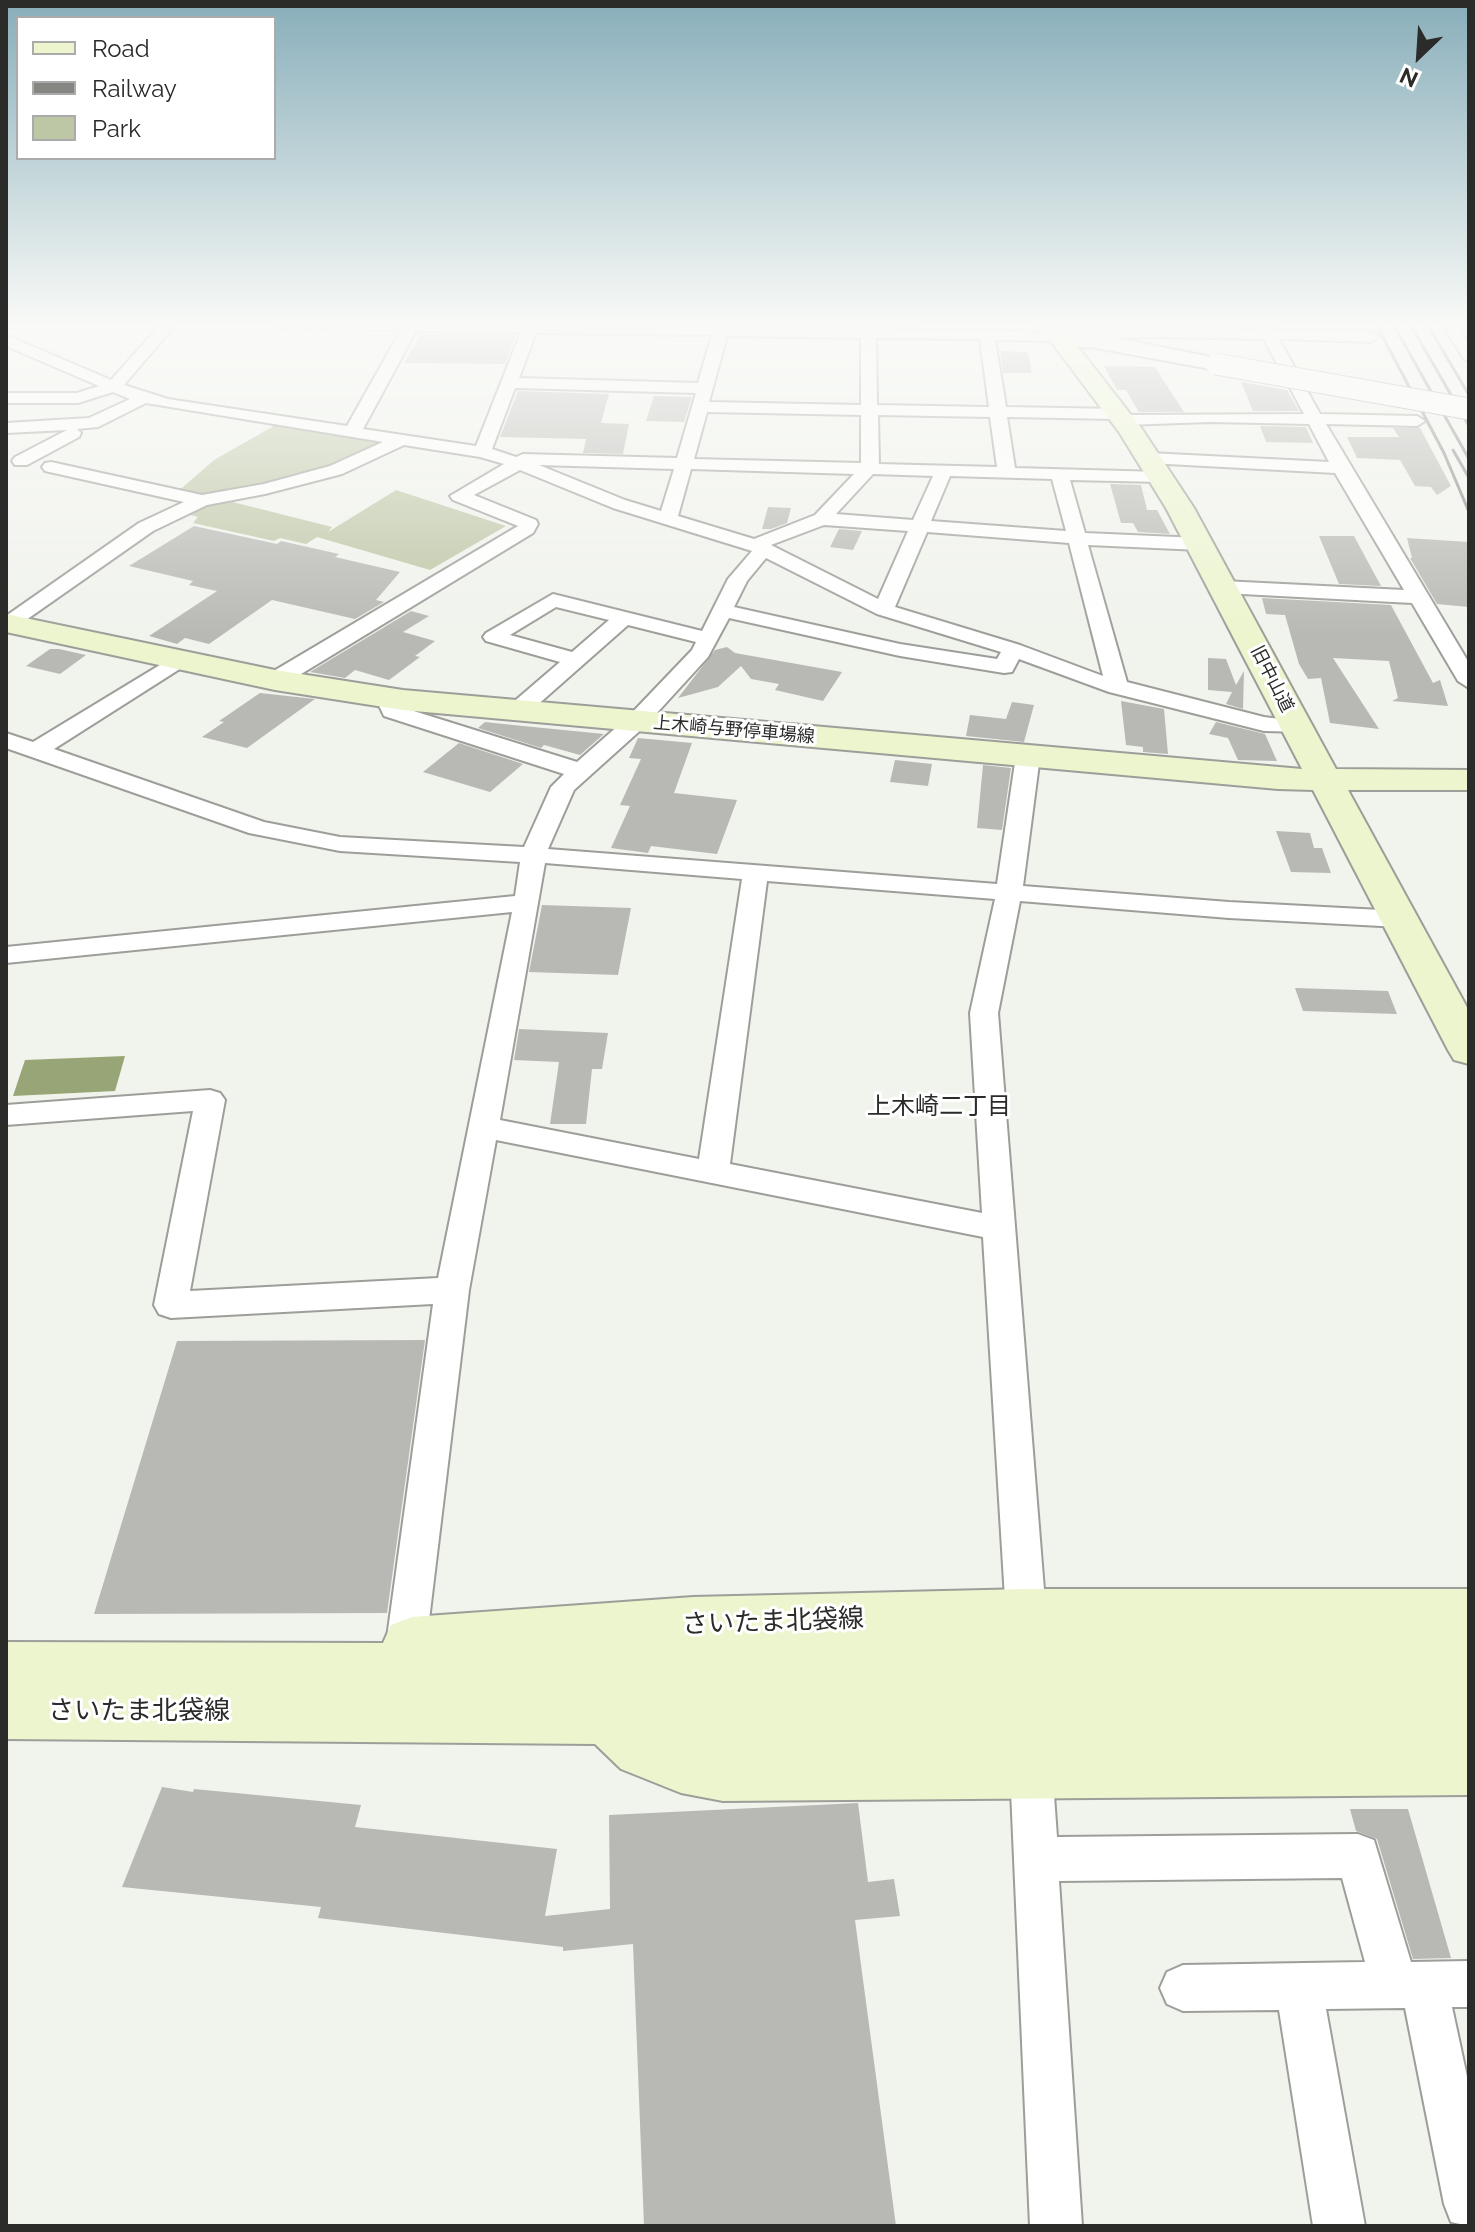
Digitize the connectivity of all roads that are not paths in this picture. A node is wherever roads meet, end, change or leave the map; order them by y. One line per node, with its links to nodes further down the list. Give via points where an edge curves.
1 (82, 428): 13 (street)
2 (317, 428): 10 (street)
3 (355, 428): 10 (street)
4 (491, 428): 12 (street)
5 (694, 428): 15 (street)
6 (870, 428): 17 (street)
7 (1002, 428): 21 (street)
8 (1128, 428): 18 (main road, 旧中山道)
9 (1318, 428): 19 (street)
10 (352, 433): 11 (street)
11 (402, 440): 12 (street); 23 (street, via 336,470)
12 (482, 452): 14 (street)
13 (21, 461)
14 (516, 462): 15 (street, via 530,458); 25 (street); 42 (street, via 459,496 529,524 526,529)
15 (684, 463): 17 (street); 25 (street)
16 (51, 467): 23 (street)
17 (870, 467): 20 (street); 24 (street)
18 (1155, 468): 19 (street); 22 (street); 28 (main road, 旧中山道)
19 (1341, 468): 32 (street)
20 (944, 470): 21 (street); 26 (street)
21 (1007, 473): 22 (street)
22 (1060, 475): 27 (street)
23 (202, 500): 36 (street, via 146,527)
24 (822, 519): 26 (street); 29 (street)
25 (668, 520): 29 (street)
26 (920, 526): 27 (street); 34 (street)
27 (1079, 537): 28 (street); 44 (street)
28 (1200, 544): 30 (main road, 旧中山道)
29 (760, 547): 31 (street); 33 (street)
30 (1223, 587): 32 (street); 48 (main road, 旧中山道)
31 (839, 588): 34 (street); 37 (street)
32 (1417, 597): 43 (street)
33 (722, 610): 37 (street); 38 (street)
34 (884, 610): 39 (street)
35 (624, 618): 38 (street); 41 (street); 41 (street, via 553,600 493,637)
36 (7, 623): 40 (main road, 上木崎与野停車場線)
37 (805, 629): 39 (street, via 1004,667)
38 (706, 638): 47 (street, via 701,653)
39 (1013, 649): 44 (street)
40 (178, 660): 42 (main road, 上木崎与野停車場線); 50 (street)
41 (577, 660): 46 (street)
42 (275, 680): 45 (main road, 上木崎与野停車場線)
43 (1469, 681)
44 (1117, 687): 48 (street, via 1264,724)
45 (386, 697): 46 (main road, 上木崎与野停車場線); 52 (street, via 392,711)
46 (518, 710): 47 (main road, 上木崎与野停車場線)
47 (636, 722): 51 (main road, 上木崎与野停車場線); 52 (street)
48 (1297, 727): 53 (main road, 旧中山道)
49 (6, 740): 50 (street)
50 (38, 749): 55 (street, via 258,828 340,844)
51 (1028, 756): 53 (main road, 上木崎与野停車場線); 57 (street)
52 (580, 771): 55 (street, via 563,787)
53 (1324, 780): 54 (main road, 上木崎与野停車場線); 59 (main road, 旧中山道)
54 (1469, 780)
55 (533, 855): 56 (street); 58 (street)
56 (755, 874): 57 (street); 64 (street)
57 (1009, 892): 59 (street); 65 (street, via 984,1013)
58 (527, 903): 60 (street); 63 (street)
59 (1400, 919): 61 (main road, 旧中山道)
60 (6, 955)
61 (1469, 1050)
62 (6, 1115): 66 (street, via 210,1100 171,1305)
63 (482, 1127): 64 (street); 66 (street)
64 (713, 1172): 65 (street)
65 (997, 1228): 72 (street)
66 (452, 1290): 68 (street)
67 (1469, 1615): 72 (main road, さいたま北袋線)
68 (406, 1645): 70 (main road, さいたま北袋線); 72 (main road, さいたま北袋線, via 693,1624)
69 (1469, 1664): 72 (main road, さいたま北袋線)
70 (79, 1669): 71 (main road, さいたま北袋線); 72 (main road, さいたま北袋線, via 613,1671)
71 (6, 1670)
72 (1028, 1689): 73 (main road, さいたま北袋線, via 723,1770 681,1763 643,1748 608,1715); 74 (main road, さいたま北袋線); 75 (main road, さいたま北袋線); 76 (street)
73 (6, 1710)
74 (1469, 1712)
75 (1469, 1765)
76 (1035, 1859): 77 (street, via 1358,1856); 81 (street)
77 (1429, 1985): 78 (street); 80 (street)
78 (1299, 1987): 79 (street); 82 (street)
79 (1183, 1988)
80 (1469, 2204)
81 (1056, 2226)
82 (1339, 2226)

